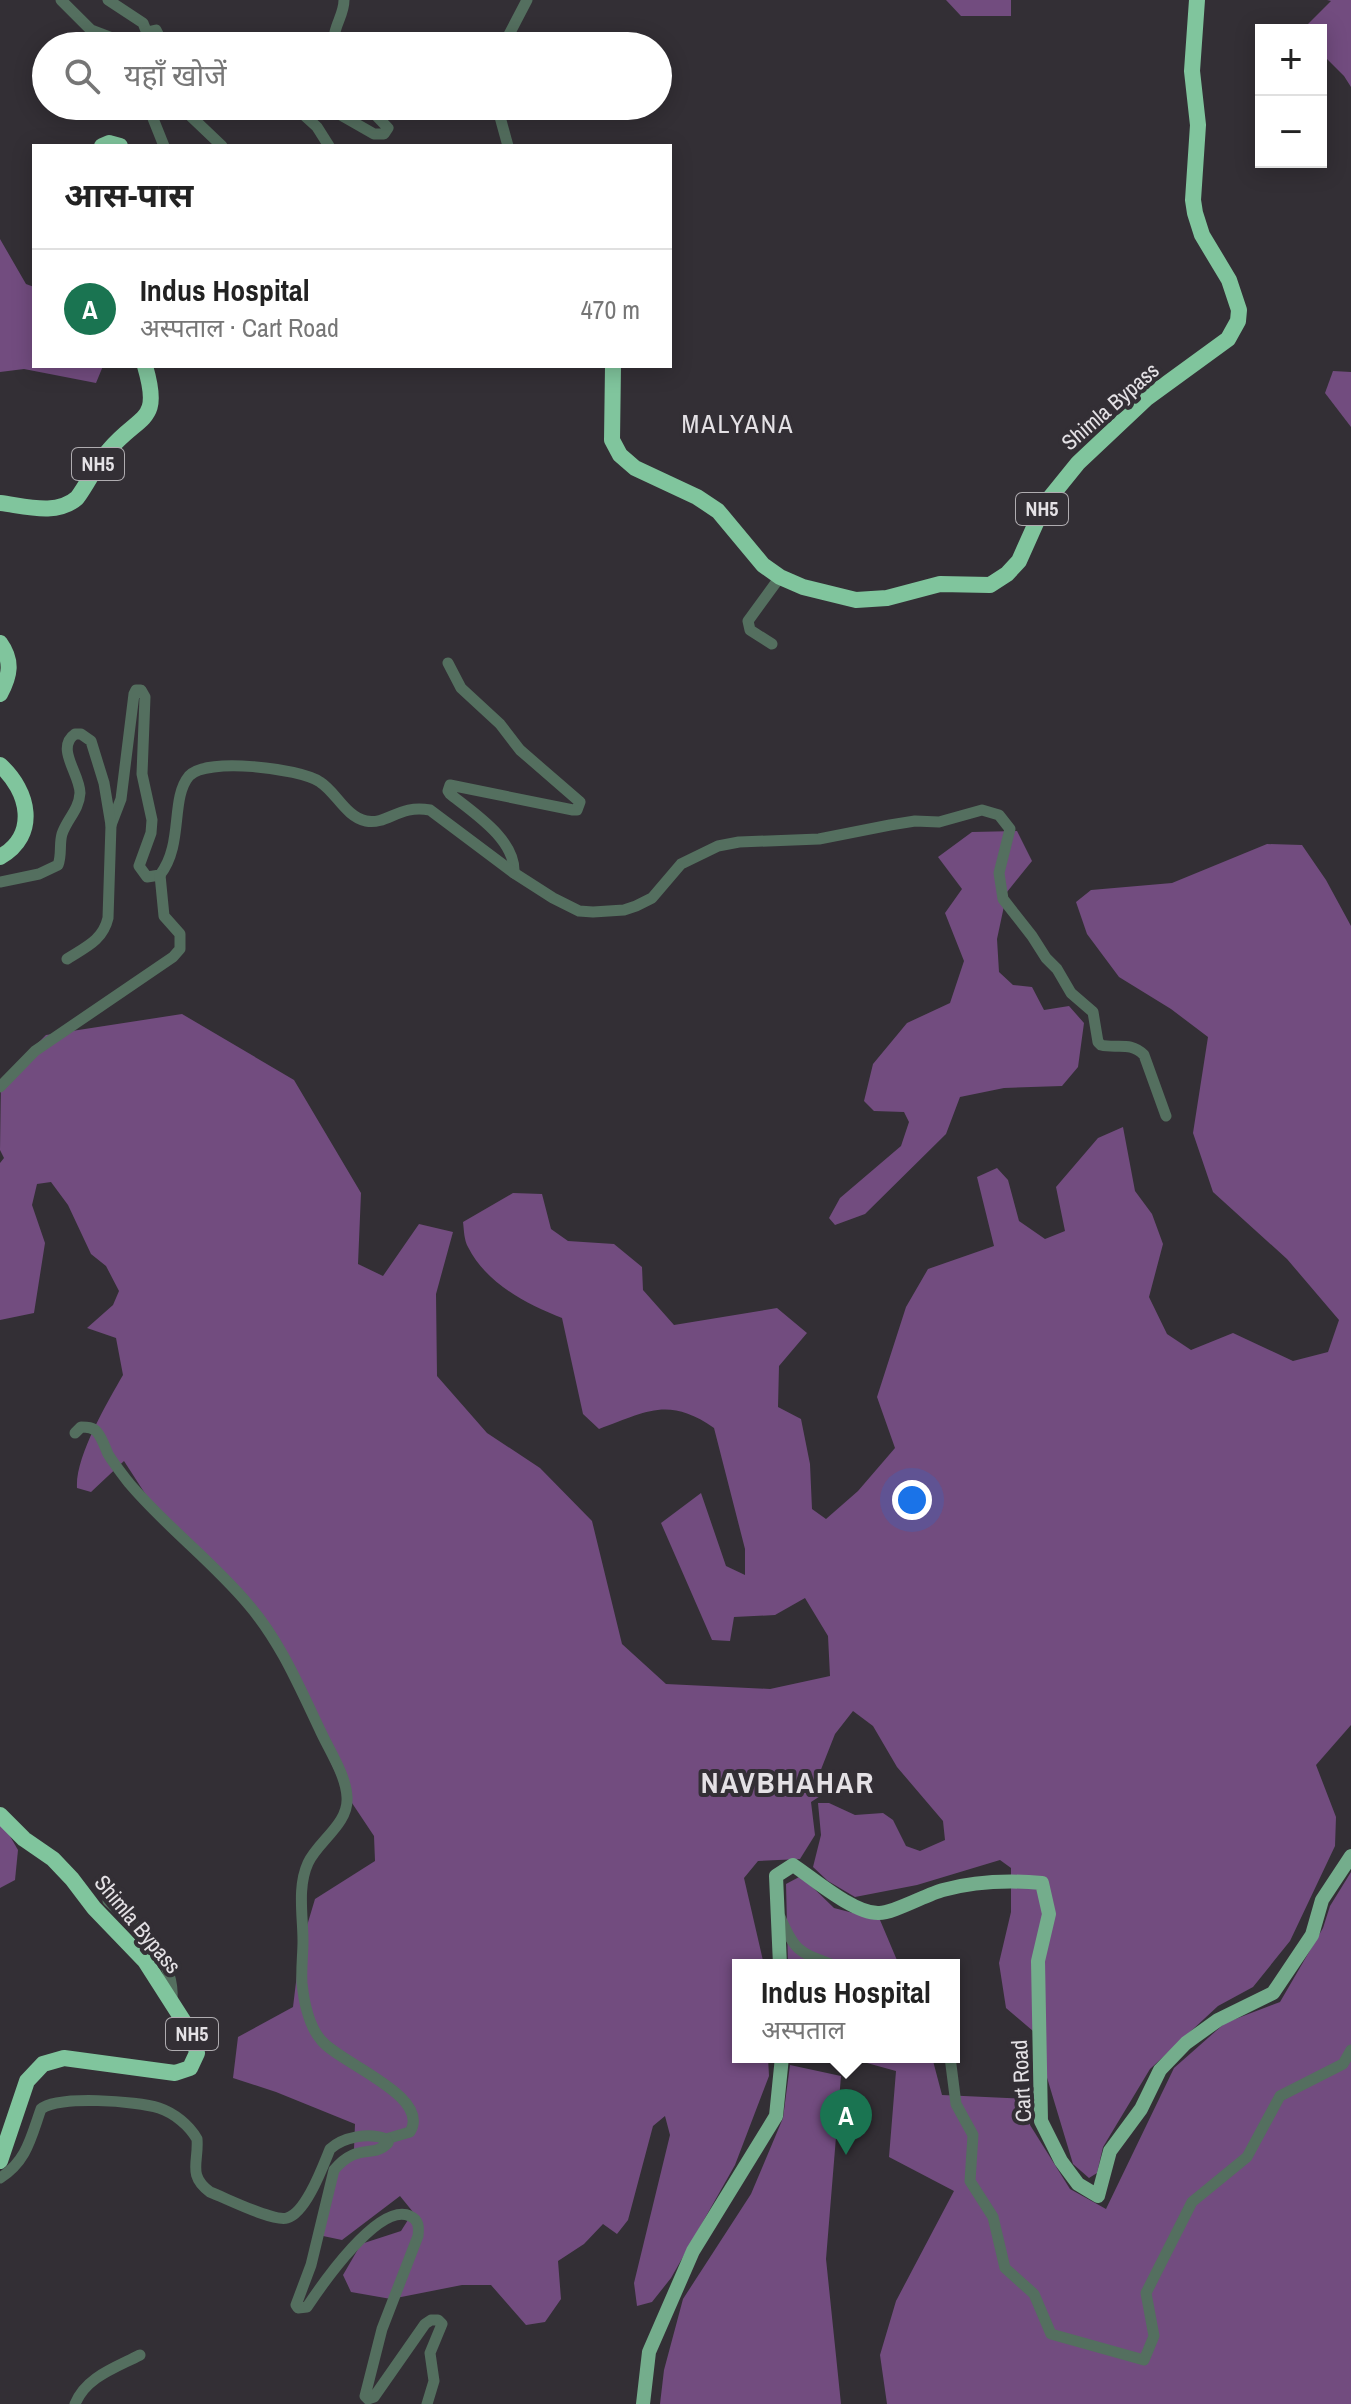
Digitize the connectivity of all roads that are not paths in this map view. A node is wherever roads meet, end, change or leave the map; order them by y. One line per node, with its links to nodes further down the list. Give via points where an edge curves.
1 (61, 0): 6 (street)
2 (108, 0): 7 (street, via 139,19)
3 (344, 0): 9 (street)
4 (527, 0): 10 (street)
5 (1197, 0): 24 (highway, Shimla Bypass / NH5, via 1193,200 1197,224 1236,299 1235,330 1087,453 1044,505 1019,561 990,585 940,584 856,600)
6 (96, 32)
7 (147, 32): 8 (street)
8 (157, 32)
9 (333, 32)
10 (510, 32)
11 (154, 120): 17 (street)
12 (195, 120): 18 (street)
13 (309, 120): 19 (street)
14 (350, 120): 15 (street, via 384,134 388,128)
15 (381, 120)
16 (501, 120): 20 (street)
17 (163, 144)
18 (220, 144)
19 (328, 144)
20 (507, 144)
21 (146, 368): 23 (highway, NH5, via 149,413 111,447 77,498 56,508)
22 (613, 368): 24 (highway, Shimla Bypass / NH5, via 612,440 620,455 718,511 763,565)
23 (0, 503)
24 (780, 577): 26 (street, via 748,621 750,630)
25 (0, 643): 28 (highway, via 10,662)
26 (772, 644)
27 (448, 663): 32 (street, via 461,688 580,802 573,810 450,785 450,794 509,850)
28 (0, 694)
29 (0, 765): 31 (highway, via 23,795 26,814 20,836)
30 (111, 825): 33 (street, via 121,799 134,694 141,690 142,774 152,820 139,866 147,877); 34 (street, via 91,741 75,734 67,746 79,803 63,831 58,865); 35 (street, via 105,932)
31 (0, 857)
32 (514, 873): 33 (street, via 430,810 404,809 364,821 317,780 256,767 217,766 191,774 183,788 173,851); 37 (street, via 579,911 624,910 652,898 681,864 718,846 819,839 991,811 1010,829 999,873 1003,899 1071,993 1093,1012 1098,1042 1128,1045 1144,1055)
33 (160, 875): 36 (street, via 164,916 180,934 180,949 35,1051)
34 (0, 882)
35 (67, 959)
36 (0, 1087)
37 (1166, 1116)
38 (75, 1433): 49 (street, via 90,1426 97,1431 129,1484 249,1604 287,1661 341,1776 345,1812 315,1851 302,1880 304,1998 321,2041 379,2080 405,2101 414,2116 410,2132)
39 (0, 1815): 45 (highway, Shimla Bypass / NH5, via 72,1879)
40 (1351, 1856): 42 (main road, Cart Road, via 1322,1900 1312,1935 1273,1993 1218,2020 1160,2070 1141,2109 1110,2151 1098,2196 1078,2184 1041,2121 1038,1961 1049,1914 1042,1883 1003,1880 942,1890 879,1914 844,1902 793,1865 776,1876)
41 (108, 1901): 45 (street, via 160,1956 171,1978)
42 (779, 1914): 43 (main road, Cart Road); 44 (street, via 791,1943)
43 (780, 1959)
44 (818, 1959)
45 (172, 1999): 50 (highway, Shimla Bypass / NH5, via 193,2036 197,2053 190,2068 175,2073 64,2058 43,2064 27,2081)
46 (1351, 2050): 48 (street, via 1343,2064 1280,2096 1247,2157 1192,2202 1146,2293 1154,2336 1144,2360 1051,2334 1034,2294 1005,2268 993,2217 970,2181 973,2135 956,2104)
47 (781, 2063): 56 (main road, via 776,2116 693,2251 649,2352)
48 (951, 2063)
49 (386, 2139): 51 (street, via 352,2137 337,2142 302,2205 281,2219 201,2185 195,2168 197,2139 173,2115 143,2105 55,2101 41,2109 28,2148); 53 (street, via 381,2149 356,2151 334,2170 311,2265 296,2299 298,2308 307,2307 337,2263 379,2225 403,2213 414,2217 420,2226 418,2236 382,2329 365,2392)
50 (0, 2161)
51 (0, 2178)
52 (140, 2355): 54 (street, via 93,2379)
53 (368, 2401): 55 (street, via 425,2324 438,2320 442,2324 430,2353 434,2381)
54 (75, 2404)
55 (427, 2404)
56 (643, 2404)

